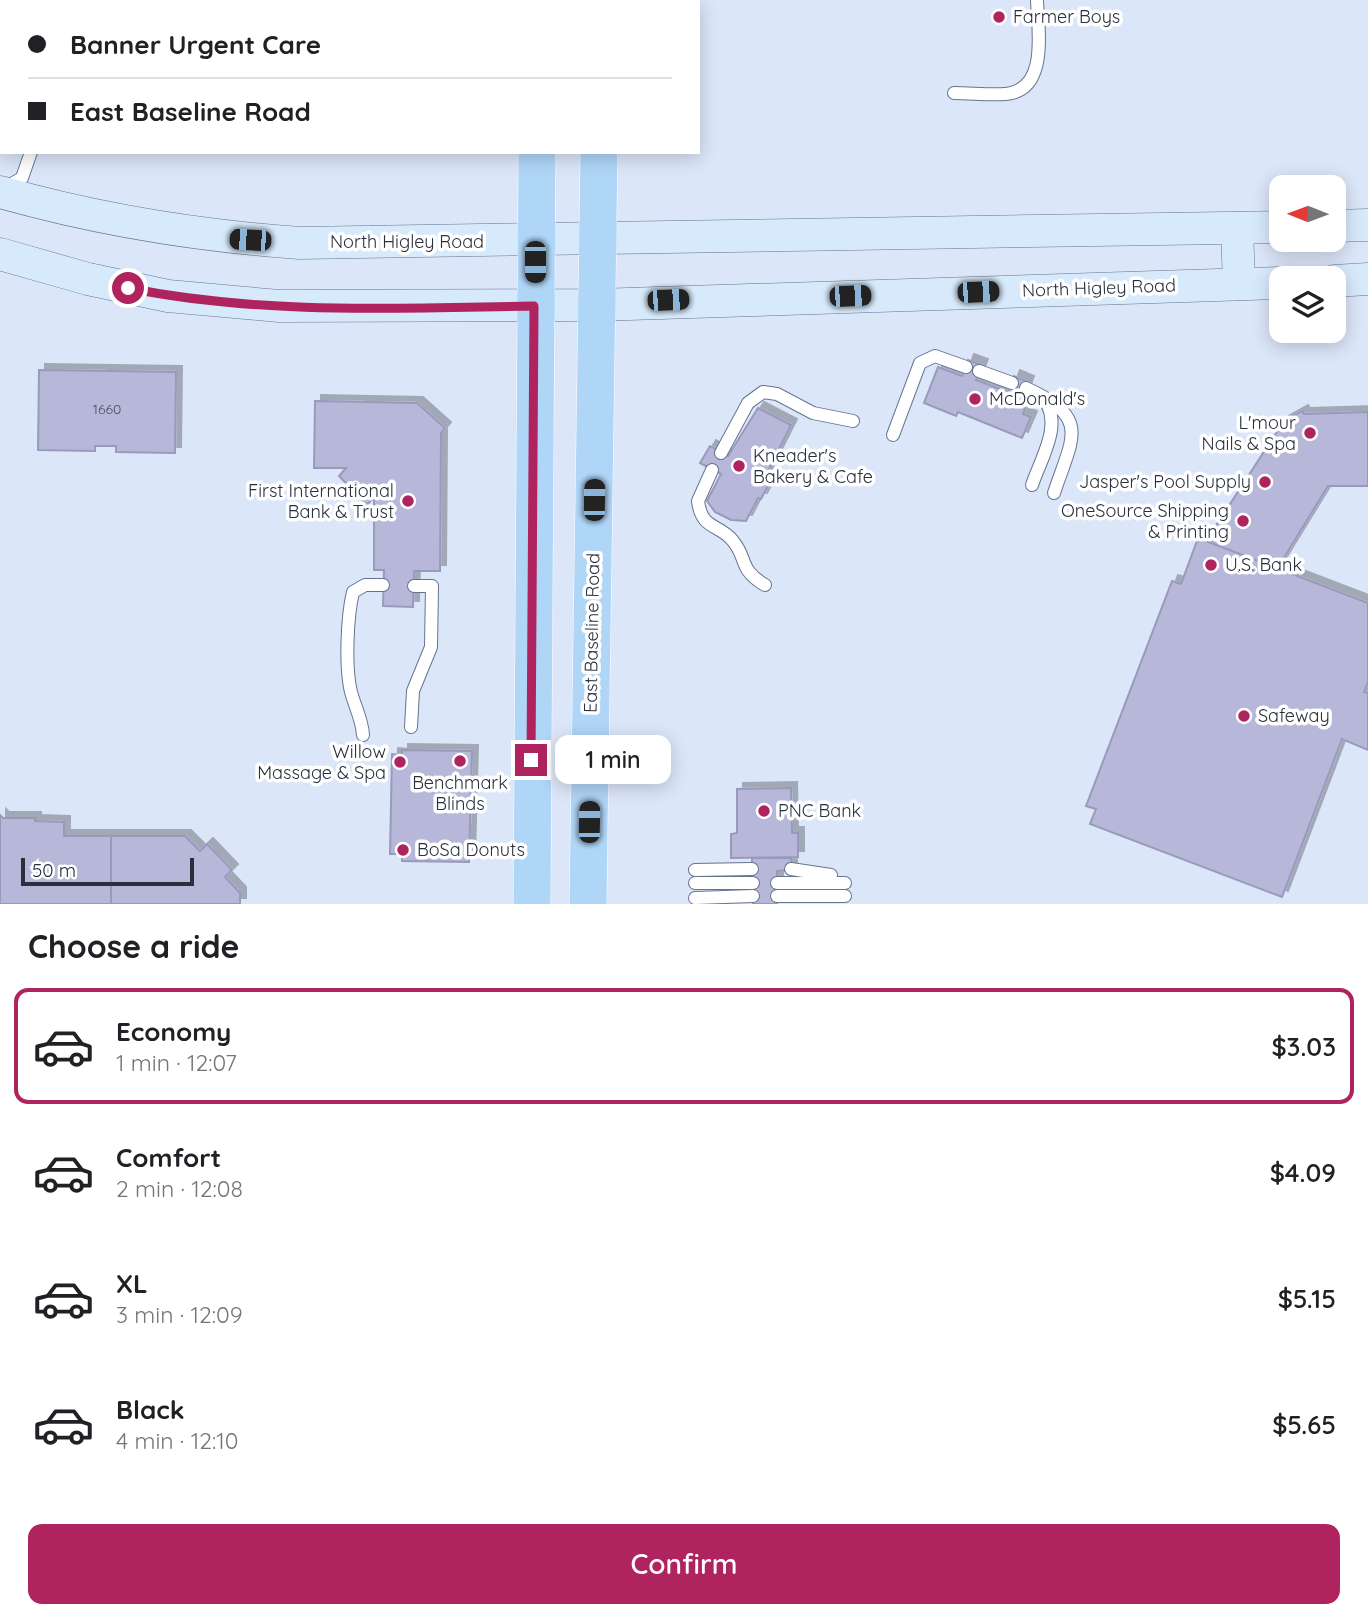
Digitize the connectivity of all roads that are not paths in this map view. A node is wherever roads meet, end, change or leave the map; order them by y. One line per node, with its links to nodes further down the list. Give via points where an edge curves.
1 (1037, 0): 2 (lane, via 1039,52 1033,77 1023,88 1007,94)
2 (954, 93)
3 (30, 154): 6 (lane, via 22,178)
4 (537, 154): 12 (main road)
5 (599, 154): 11 (main road, East Baseline Road)
6 (0, 192): 12 (main road, North Higley Road, via 91,216 225,238 300,243)
7 (1368, 225): 8 (main road)
8 (1346, 226)
9 (1269, 227): 10 (main road, North Higley Road)
10 (1237, 228): 11 (main road, North Higley Road); 17 (main road)
11 (598, 239): 12 (main road, North Higley Road); 18 (main road, East Baseline Road)
12 (535, 240): 19 (main road)
13 (0, 254): 19 (main road, North Higley Road, via 88,279 217,302)
14 (1368, 279): 15 (main road)
15 (1346, 280)
16 (1269, 283): 17 (main road, North Higley Road)
17 (1239, 284): 18 (main road, North Higley Road)
18 (597, 304): 19 (main road, North Higley Road); 41 (main road, East Baseline Road)
19 (534, 306): 40 (main road)
20 (965, 367): 26 (lane, via 935,356 920,363)
21 (979, 371): 22 (lane)
22 (1012, 383)
23 (1026, 388): 24 (lane)
24 (1039, 394): 29 (lane, via 1054,421); 30 (lane, via 1061,408 1073,430)
25 (853, 421): 27 (lane, via 813,412 763,392 748,403)
26 (893, 435)
27 (721, 453)
28 (712, 470): 31 (lane, via 698,501 704,521 735,543 746,571)
29 (1032, 485)
30 (1054, 494)
31 (765, 584)
32 (383, 585): 35 (lane, via 365,585 353,592 350,605 350,680)
33 (414, 586): 34 (lane, via 432,586 431,647 413,691)
34 (411, 727)
35 (363, 734)
36 (791, 869): 38 (lane, via 806,869 845,885)
37 (752, 870): 39 (lane, via 695,877 753,890)
38 (777, 889)
39 (695, 898)
40 (532, 904)
41 (588, 904)

